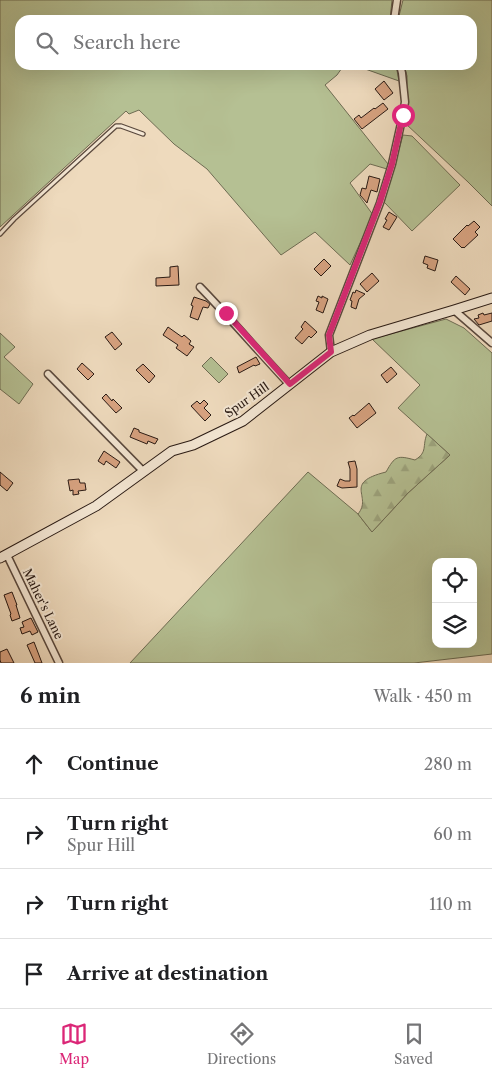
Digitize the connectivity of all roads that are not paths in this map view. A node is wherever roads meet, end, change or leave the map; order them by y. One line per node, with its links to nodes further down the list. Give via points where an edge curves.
1 (397, 0): 2 (street)
2 (395, 15)
3 (401, 70): 10 (street, via 405,102 397,143 380,202 329,335)
4 (144, 134): 5 (lane, via 116,126)
5 (0, 234)
6 (200, 287): 12 (street)
7 (492, 298): 8 (street, Spur Hill)
8 (454, 310): 9 (street); 10 (street, Spur Hill, via 370,335)
9 (492, 343)
10 (331, 352): 12 (street, Spur Hill)
11 (48, 374): 13 (street)
12 (290, 384): 13 (street, Spur Hill, via 239,424 172,451)
13 (144, 472): 14 (street, Spur Hill, via 96,506)
14 (4, 556): 15 (street, Maher's Lane)
15 (59, 663)

